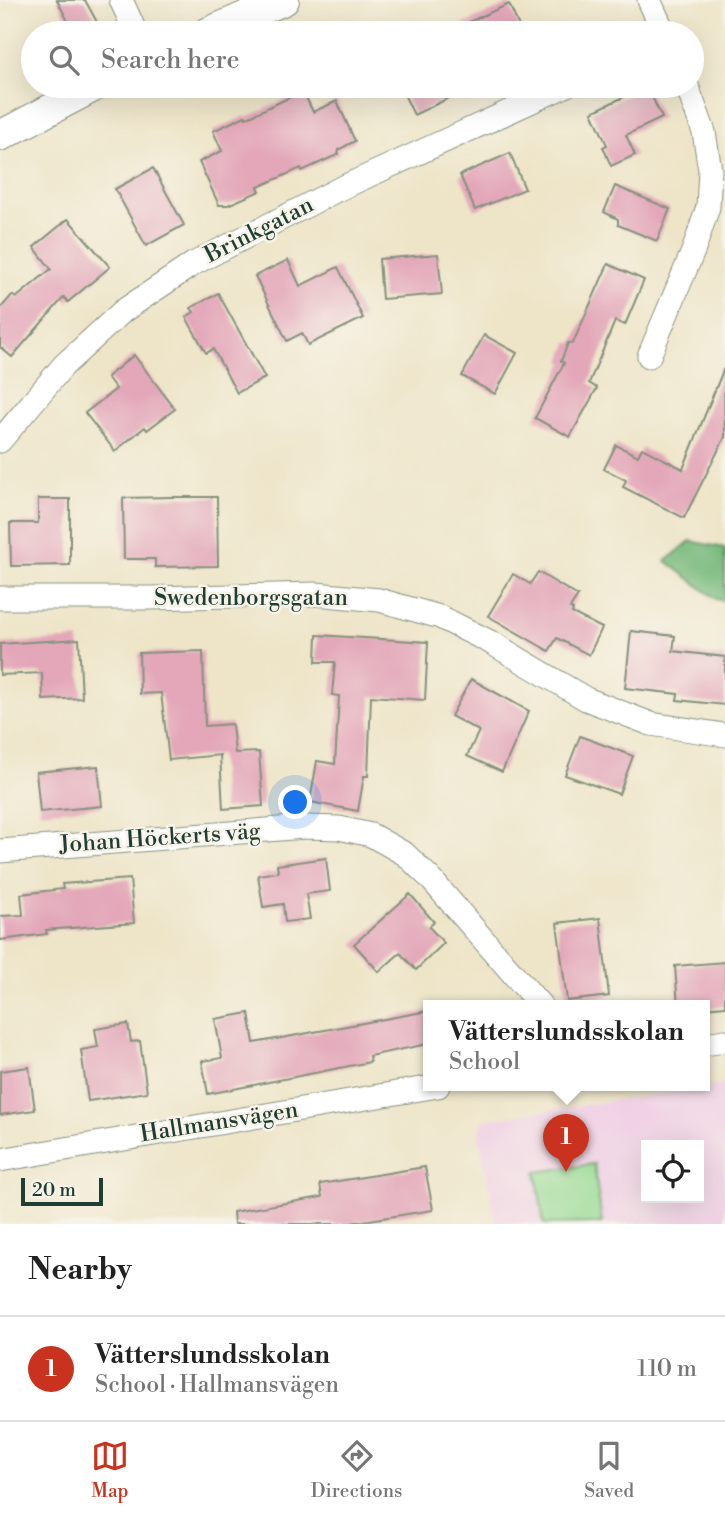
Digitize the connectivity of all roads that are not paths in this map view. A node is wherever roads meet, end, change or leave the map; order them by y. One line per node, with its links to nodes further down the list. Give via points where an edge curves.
1 (121, 0): 4 (street)
2 (284, 0): 5 (street)
3 (649, 0): 6 (street)
4 (131, 21)
5 (235, 21)
6 (658, 21)
7 (72, 98): 10 (street)
8 (539, 98): 12 (street, Brinkgatan, via 337,190 192,264 123,311 64,365)
9 (691, 98): 11 (street, via 704,132 710,170 708,207)
10 (0, 136)
11 (649, 356)
12 (0, 440)
13 (0, 598): 14 (street, Swedenborgsgatan, via 317,594 379,600 440,617 586,699 651,724)
14 (725, 735)
15 (0, 851): 16 (street, Johan Höckerts väg, via 305,827 371,835 405,854 430,878)
16 (536, 1000)
17 (423, 1089): 18 (street, Hallmansvägen)
18 (0, 1160)

